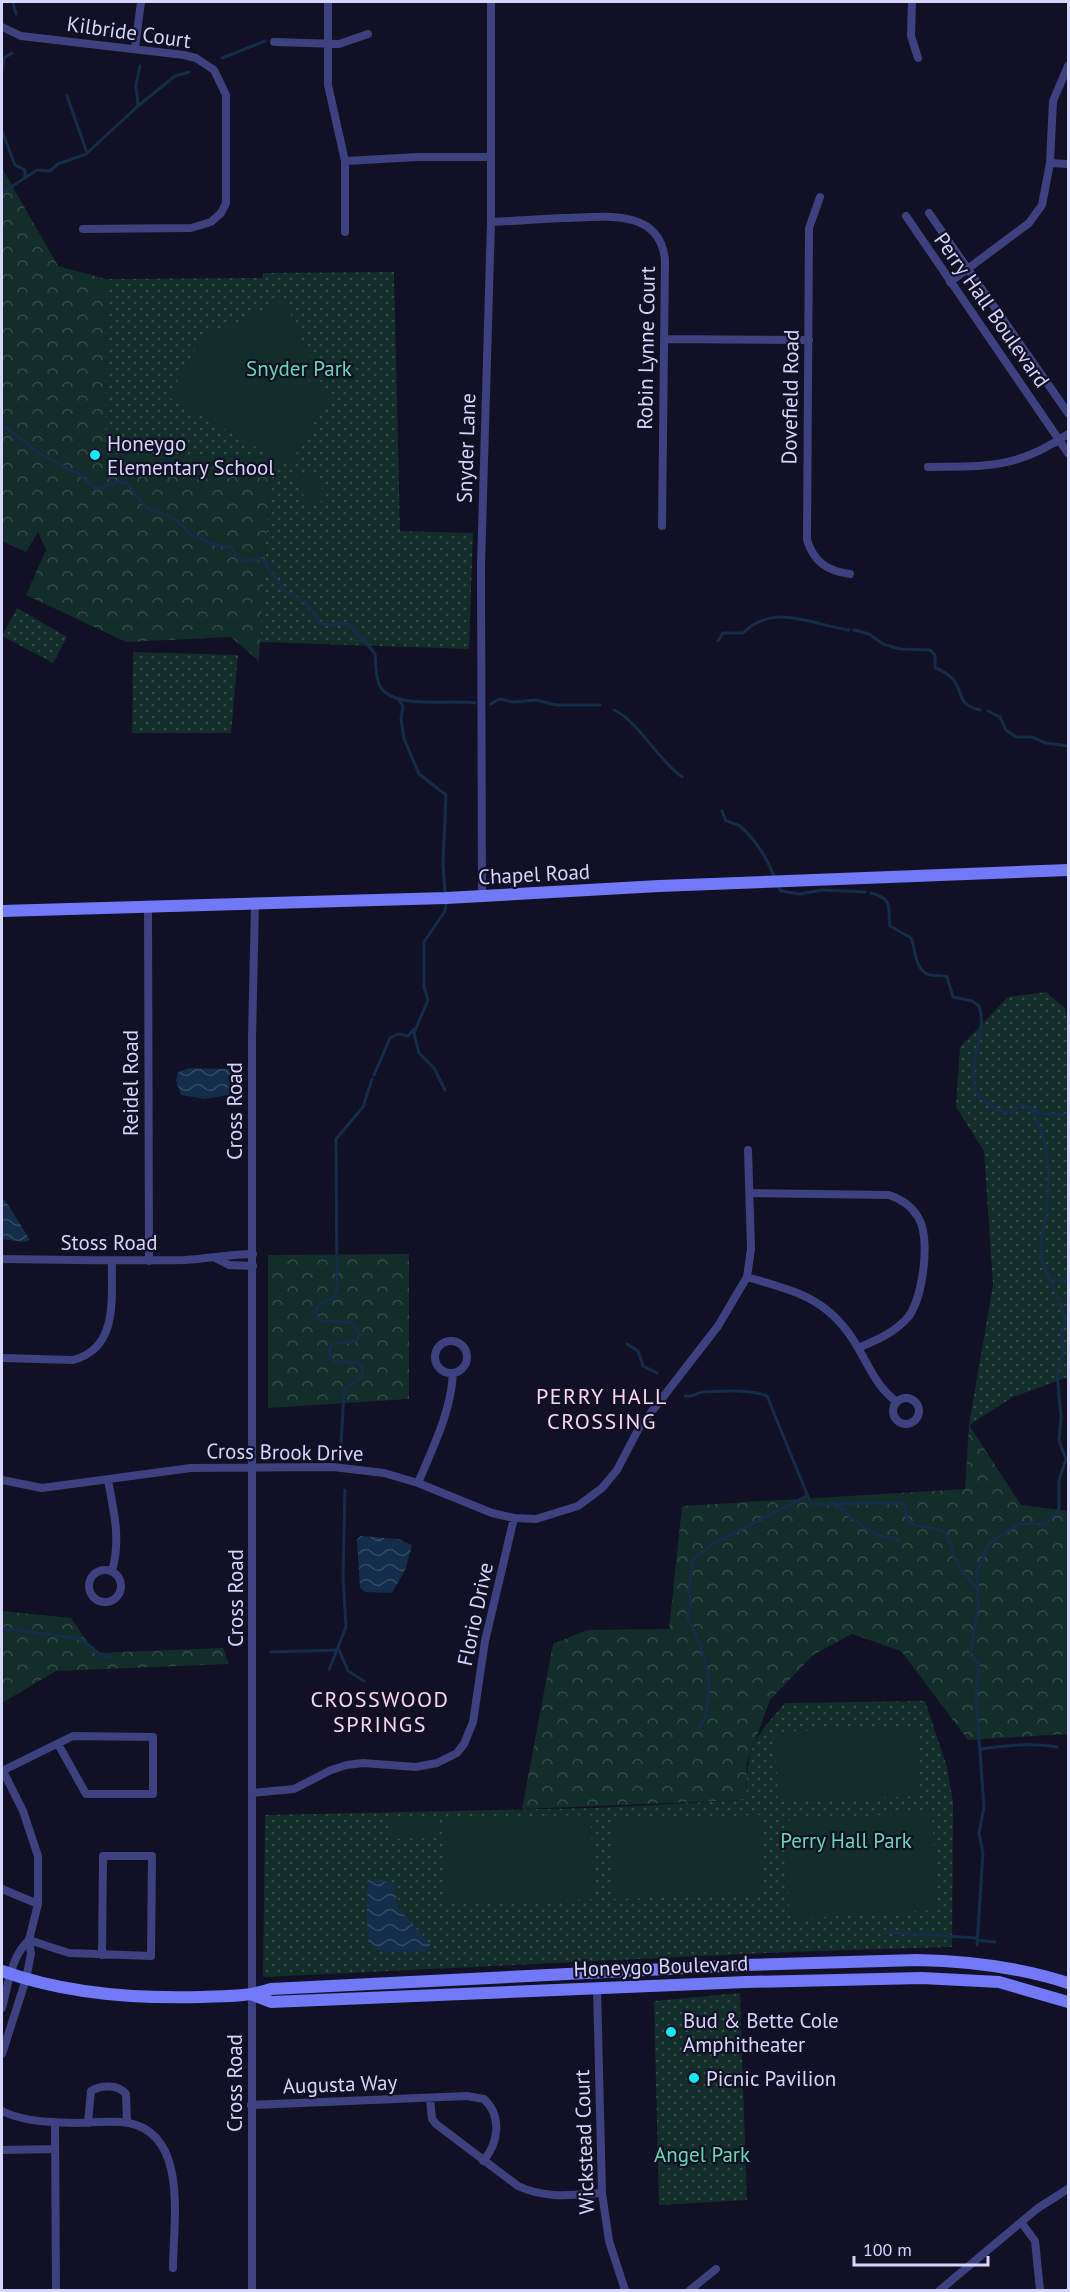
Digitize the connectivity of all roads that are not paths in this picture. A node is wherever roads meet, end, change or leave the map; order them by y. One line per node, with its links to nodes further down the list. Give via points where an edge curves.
1 (141, 2): 9 (street)
2 (328, 2): 8 (street)
3 (491, 2): 12 (street, Snyder Lane)
4 (912, 2): 10 (street, via 911,36)
5 (2, 27): 9 (street, Kilbride Court, via 21,36)
6 (368, 34): 8 (street, via 349,42)
7 (274, 42): 8 (street)
8 (327, 44): 13 (street, via 328,85)
9 (135, 48): 20 (street, Kilbride Court, via 196,58 219,77 227,108 226,203 211,222 191,228)
10 (918, 58)
11 (1068, 66): 14 (street, via 1053,101)
12 (490, 157): 13 (street); 19 (street, Snyder Lane)
13 (345, 161): 21 (street)
14 (1050, 163): 15 (street); 22 (street, via 1046,193 1036,215)
15 (1068, 164)
16 (820, 197): 25 (street, Dovefield Road, via 809,228)
17 (929, 213): 22 (street, Perry Hall Boulevard)
18 (906, 216): 23 (street, Perry Hall Boulevard)
19 (491, 222): 24 (street, Robin Lynne Court, via 614,216 642,224 659,238 664,251); 34 (street, Snyder Lane, via 481,566)
20 (83, 229)
21 (345, 232)
22 (967, 269): 23 (street); 26 (street, Perry Hall Boulevard)
23 (950, 282): 28 (street, Perry Hall Boulevard)
24 (665, 339): 25 (street); 31 (street, Robin Lynne Court)
25 (809, 340): 32 (street, Dovefield Road, via 807,540 818,562 835,572)
26 (1068, 413)
27 (1068, 434): 28 (street)
28 (1059, 440): 29 (street, Perry Hall Boulevard); 30 (street, via 1014,463)
29 (1068, 453)
30 (928, 467)
31 (662, 525)
32 (850, 574)
33 (1068, 870): 34 (main road, Chapel Road)
34 (482, 896): 35 (main road, Chapel Road)
35 (255, 904): 36 (main road, Chapel Road); 40 (street, Cross Road)
36 (148, 906): 37 (main road, Chapel Road); 44 (street, Reidel Road)
37 (2, 911)
38 (747, 1150): 39 (street, Cross Brook Drive)
39 (750, 1193): 46 (street, Cross Brook Drive); 47 (street, via 878,1194 904,1202 916,1214 923,1232 923,1260 921,1289 915,1304 909,1316 892,1331)
40 (253, 1254): 41 (street, Stoss Road); 45 (street, Cross Road)
41 (217, 1258): 44 (street, Stoss Road); 45 (street, Stoss Road, via 229,1265)
42 (2, 1259): 43 (street, Stoss Road)
43 (112, 1261): 44 (street, Stoss Road); 48 (street, via 111,1319 108,1331 93,1350 73,1360)
44 (149, 1261)
45 (253, 1266): 51 (street, Cross Road)
46 (747, 1277): 47 (street, via 822,1304 842,1321); 55 (street, Cross Brook Drive, via 725,1317 639,1428 617,1470 602,1488 578,1506 554,1515)
47 (858, 1348): 50 (street, via 876,1383)
48 (2, 1358)
49 (453, 1373): 54 (street, via 445,1419)
50 (897, 1402)
51 (252, 1468): 53 (street, Cross Brook Drive, via 191,1468); 54 (street, Cross Brook Drive, via 333,1467 384,1473); 59 (street, Cross Road)
52 (2, 1480): 53 (street, Cross Brook Drive, via 42,1488)
53 (108, 1480): 56 (street, via 118,1552)
54 (418, 1483): 55 (street, Cross Brook Drive)
55 (514, 1518): 59 (street, Florio Drive, via 485,1641 473,1722 457,1753 437,1763 416,1767 347,1765 294,1789)
56 (112, 1571)
57 (58, 1744): 57 (street, via 73,1736 153,1737 153,1794 86,1794); 58 (street)
58 (2, 1771): 61 (street, via 26,1819 38,1856)
59 (252, 1793): 68 (street, Cross Road)
60 (2, 1889): 61 (street)
61 (38, 1904): 62 (street)
62 (29, 1940): 63 (street, via 69,1953); 64 (street); 65 (street, via 31,1954)
63 (102, 1955): 63 (street, via 151,1956 152,1856 103,1856)
64 (6, 1973): 65 (main road, Honeygo Boulevard); 70 (street)
65 (26, 1979): 68 (main road, Honeygo Boulevard, via 136,1996); 71 (street)
66 (1068, 1983): 68 (main road, Honeygo Boulevard, via 960,1961 893,1961 464,1978 271,1989)
67 (597, 1988): 68 (main road, Honeygo Boulevard, via 271,2002); 69 (main road, Honeygo Boulevard, via 958,1978 999,1982); 82 (street, Wickstead Court)
68 (253, 1995): 73 (street, Cross Road)
69 (1068, 2002)
70 (2, 2008)
71 (2, 2054)
72 (429, 2099): 73 (street, Augusta Way); 80 (street, via 436,2124); 80 (street, Augusta Way, via 475,2097 488,2103 494,2111 496,2138 491,2153)
73 (251, 2105): 87 (street, Cross Road)
74 (2, 2111): 75 (street, via 23,2120)
75 (55, 2122): 77 (street); 78 (street)
76 (128, 2122): 77 (street); 77 (street, via 126,2094 115,2086 91,2091); 84 (street, via 153,2134 170,2160)
77 (87, 2123)
78 (54, 2149): 79 (street); 86 (street)
79 (2, 2150)
80 (483, 2161): 82 (street, via 506,2180 531,2193)
81 (1068, 2189): 83 (street)
82 (602, 2193): 88 (street, Wickstead Court, via 609,2241)
83 (1021, 2222): 90 (street); 91 (street, via 1035,2241)
84 (172, 2268)
85 (716, 2269): 89 (street)
86 (56, 2290)
87 (252, 2290)
88 (625, 2290)
89 (690, 2290)
90 (940, 2290)
91 (1040, 2290)

